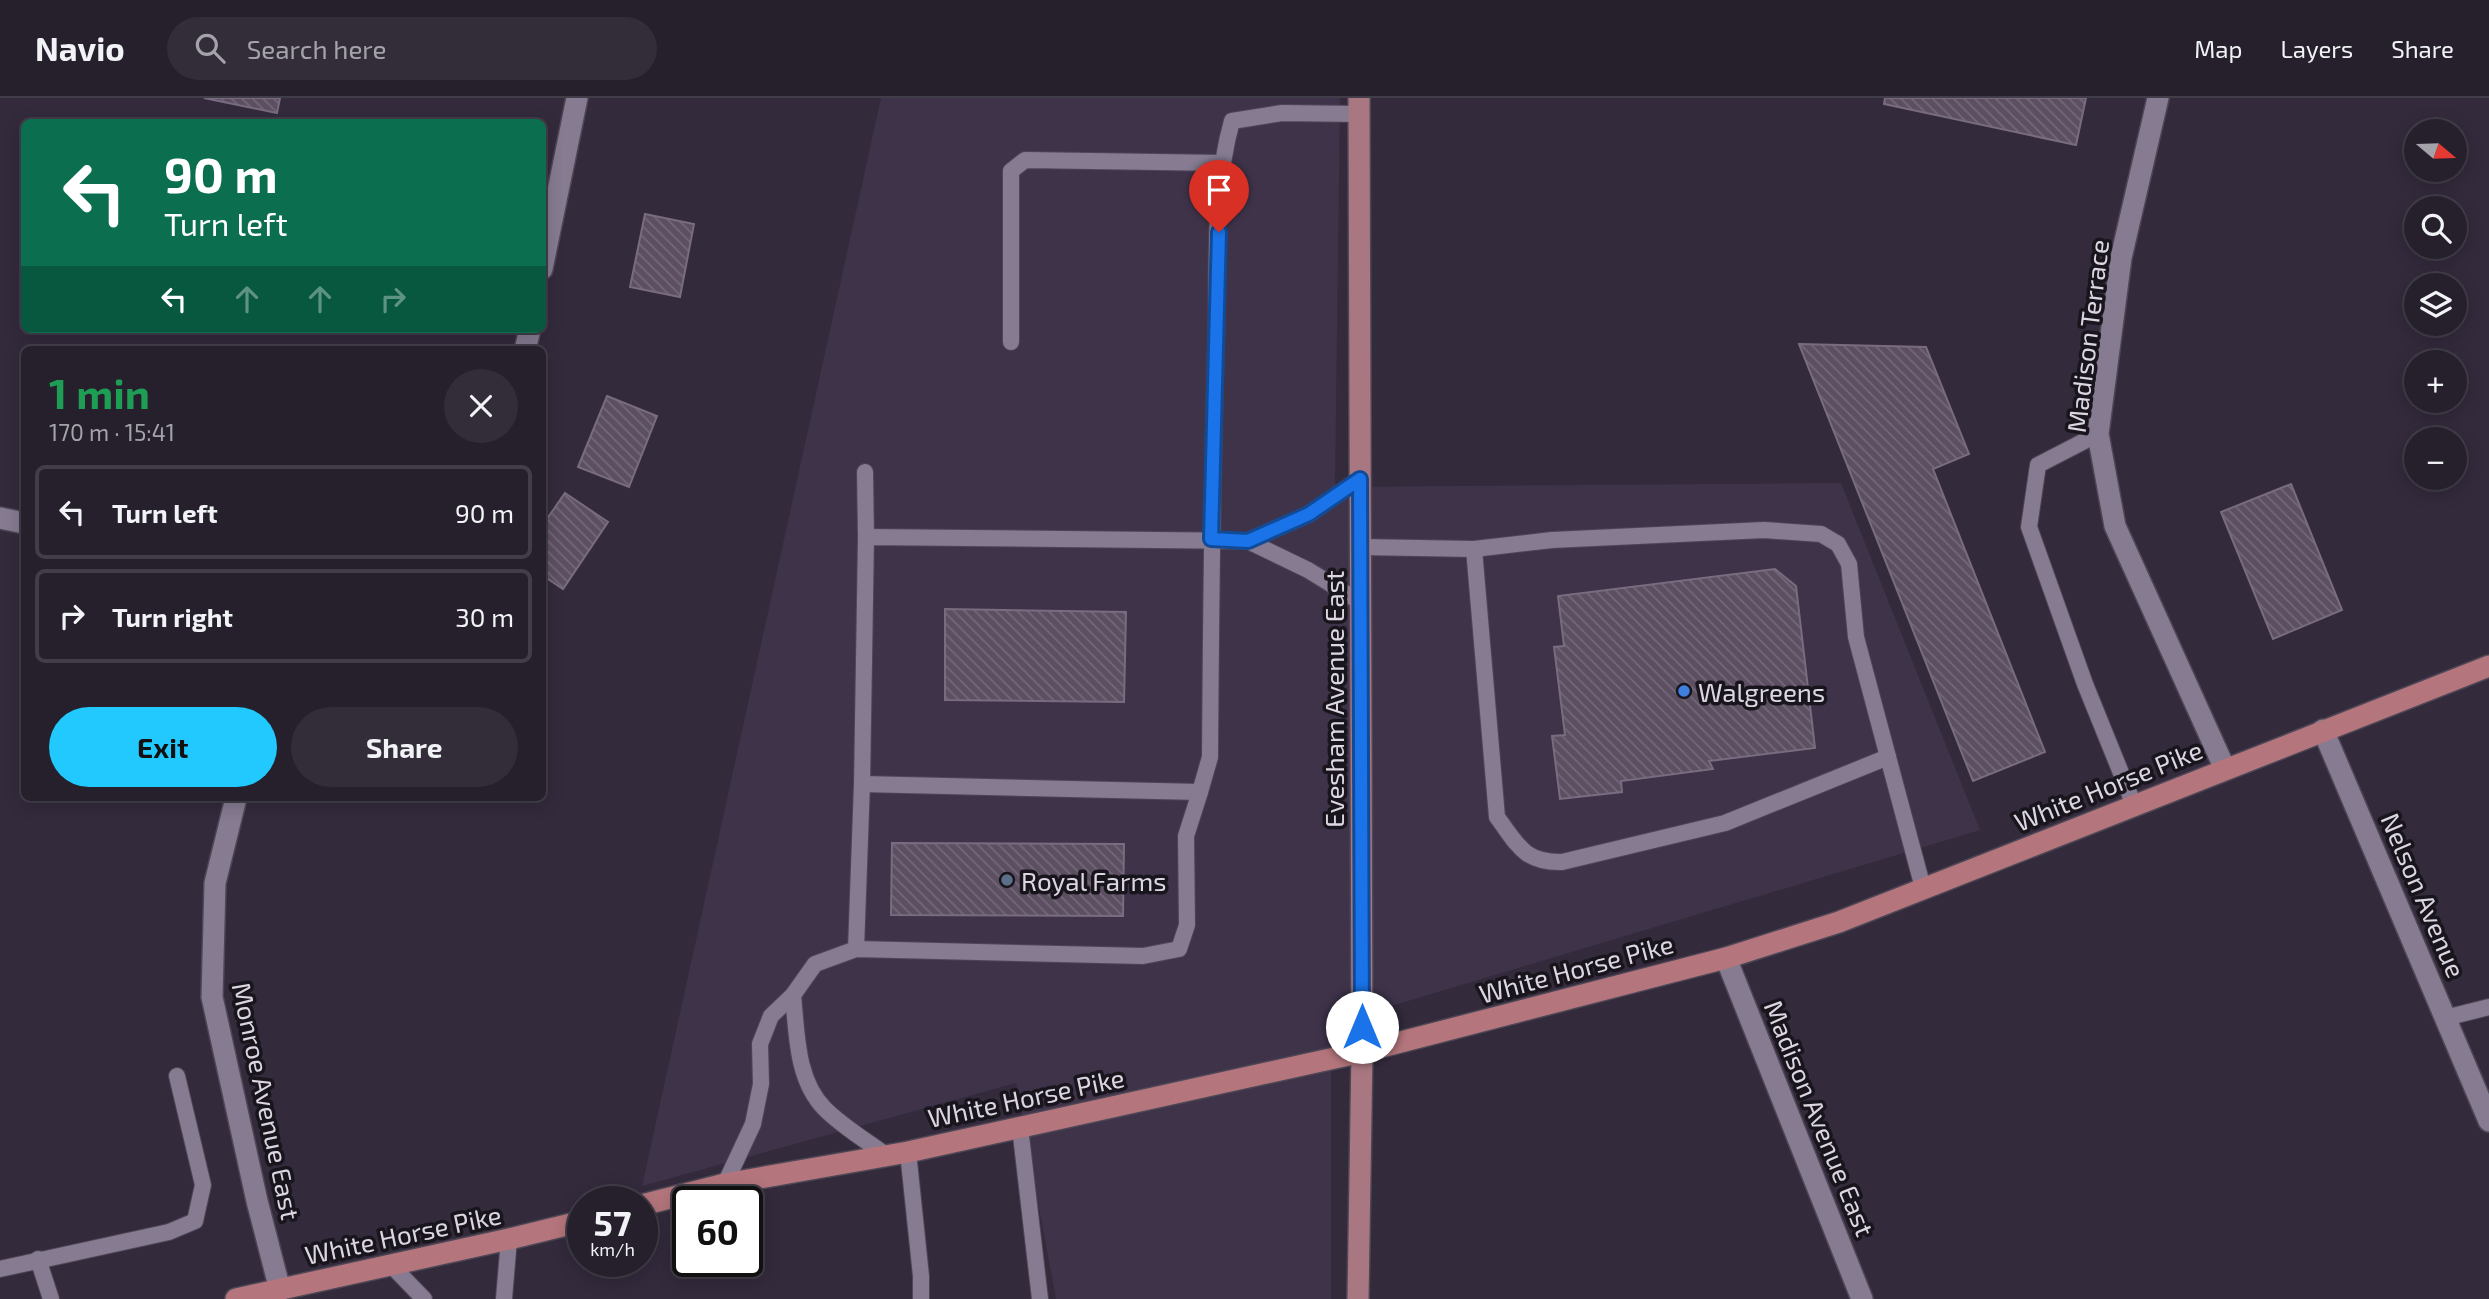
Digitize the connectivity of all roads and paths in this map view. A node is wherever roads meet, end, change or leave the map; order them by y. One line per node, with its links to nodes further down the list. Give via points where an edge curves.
1 (577, 98): 5 (street)
2 (2158, 98): 7 (street, Madison Terrace, via 2121,258)
3 (1359, 106): 4 (lane, via 1232,121); 9 (main road, Evesham Avenue East)
4 (1223, 163): 6 (lane, via 1026,160 1011,171); 13 (lane)
5 (546, 249)
6 (1011, 342)
7 (2098, 434): 21 (street, Madison Terrace, via 2115,526); 25 (lane, via 2038,465 2029,527)
8 (865, 472): 12 (lane)
9 (1360, 479): 14 (lane, via 1309,514); 15 (main road, Evesham Avenue East)
10 (0, 518): 11 (street)
11 (21, 522)
12 (866, 537): 13 (lane); 22 (lane)
13 (1211, 539): 14 (lane); 23 (lane, via 1210,757)
14 (1248, 541): 17 (lane)
15 (1360, 547): 16 (lane); 17 (main road, Evesham Avenue East)
16 (1474, 549): 20 (lane, via 1552,540 1751,531 1821,534 1838,544 1849,564 1856,637); 20 (lane, via 1497,817 1524,852 1543,863 1725,823)
17 (1360, 602): 32 (main road, Evesham Avenue East)
18 (2489, 666): 19 (highway, White Horse Pike)
19 (2323, 730): 21 (highway, White Horse Pike); 31 (street, Nelson Avenue)
20 (1888, 757): 26 (lane)
21 (2225, 769): 25 (highway, White Horse Pike)
22 (862, 784): 23 (lane); 27 (lane)
23 (1200, 792): 27 (lane, via 1186,836 1187,925 1179,949 1143,956)
24 (235, 801): 44 (street, Monroe Avenue East, via 215,883 212,997)
25 (2134, 805): 26 (highway, White Horse Pike)
26 (1923, 888): 28 (highway, White Horse Pike, via 1839,922)
27 (856, 949): 29 (lane, via 816,964)
28 (1726, 958): 32 (highway, White Horse Pike); 52 (street, Madison Avenue East)
29 (793, 995): 36 (lane, via 804,1077 824,1109); 37 (lane, via 771,1016 760,1044 761,1084 753,1124)
30 (2489, 1007): 31 (lane)
31 (2445, 1018): 34 (street, Nelson Avenue)
32 (1362, 1052): 35 (highway, White Horse Pike); 51 (main road, Evesham Avenue East)
33 (177, 1076): 41 (lane, via 203,1185 195,1220 169,1231)
34 (2489, 1121)
35 (1020, 1127): 36 (highway, White Horse Pike); 50 (lane)
36 (897, 1154): 37 (highway, White Horse Pike); 49 (lane)
37 (725, 1184): 38 (highway, White Horse Pike)
38 (658, 1201)
39 (567, 1225): 40 (highway, White Horse Pike)
40 (509, 1239): 42 (highway, White Horse Pike); 48 (lane)
41 (38, 1259): 43 (lane); 45 (lane)
42 (391, 1265): 44 (highway, White Horse Pike); 47 (lane)
43 (0, 1269)
44 (280, 1290): 46 (highway, White Horse Pike)
45 (51, 1299)
46 (236, 1299)
47 (424, 1299)
48 (504, 1299)
49 (921, 1299)
50 (1040, 1299)
51 (1358, 1299)
52 (1862, 1299)

